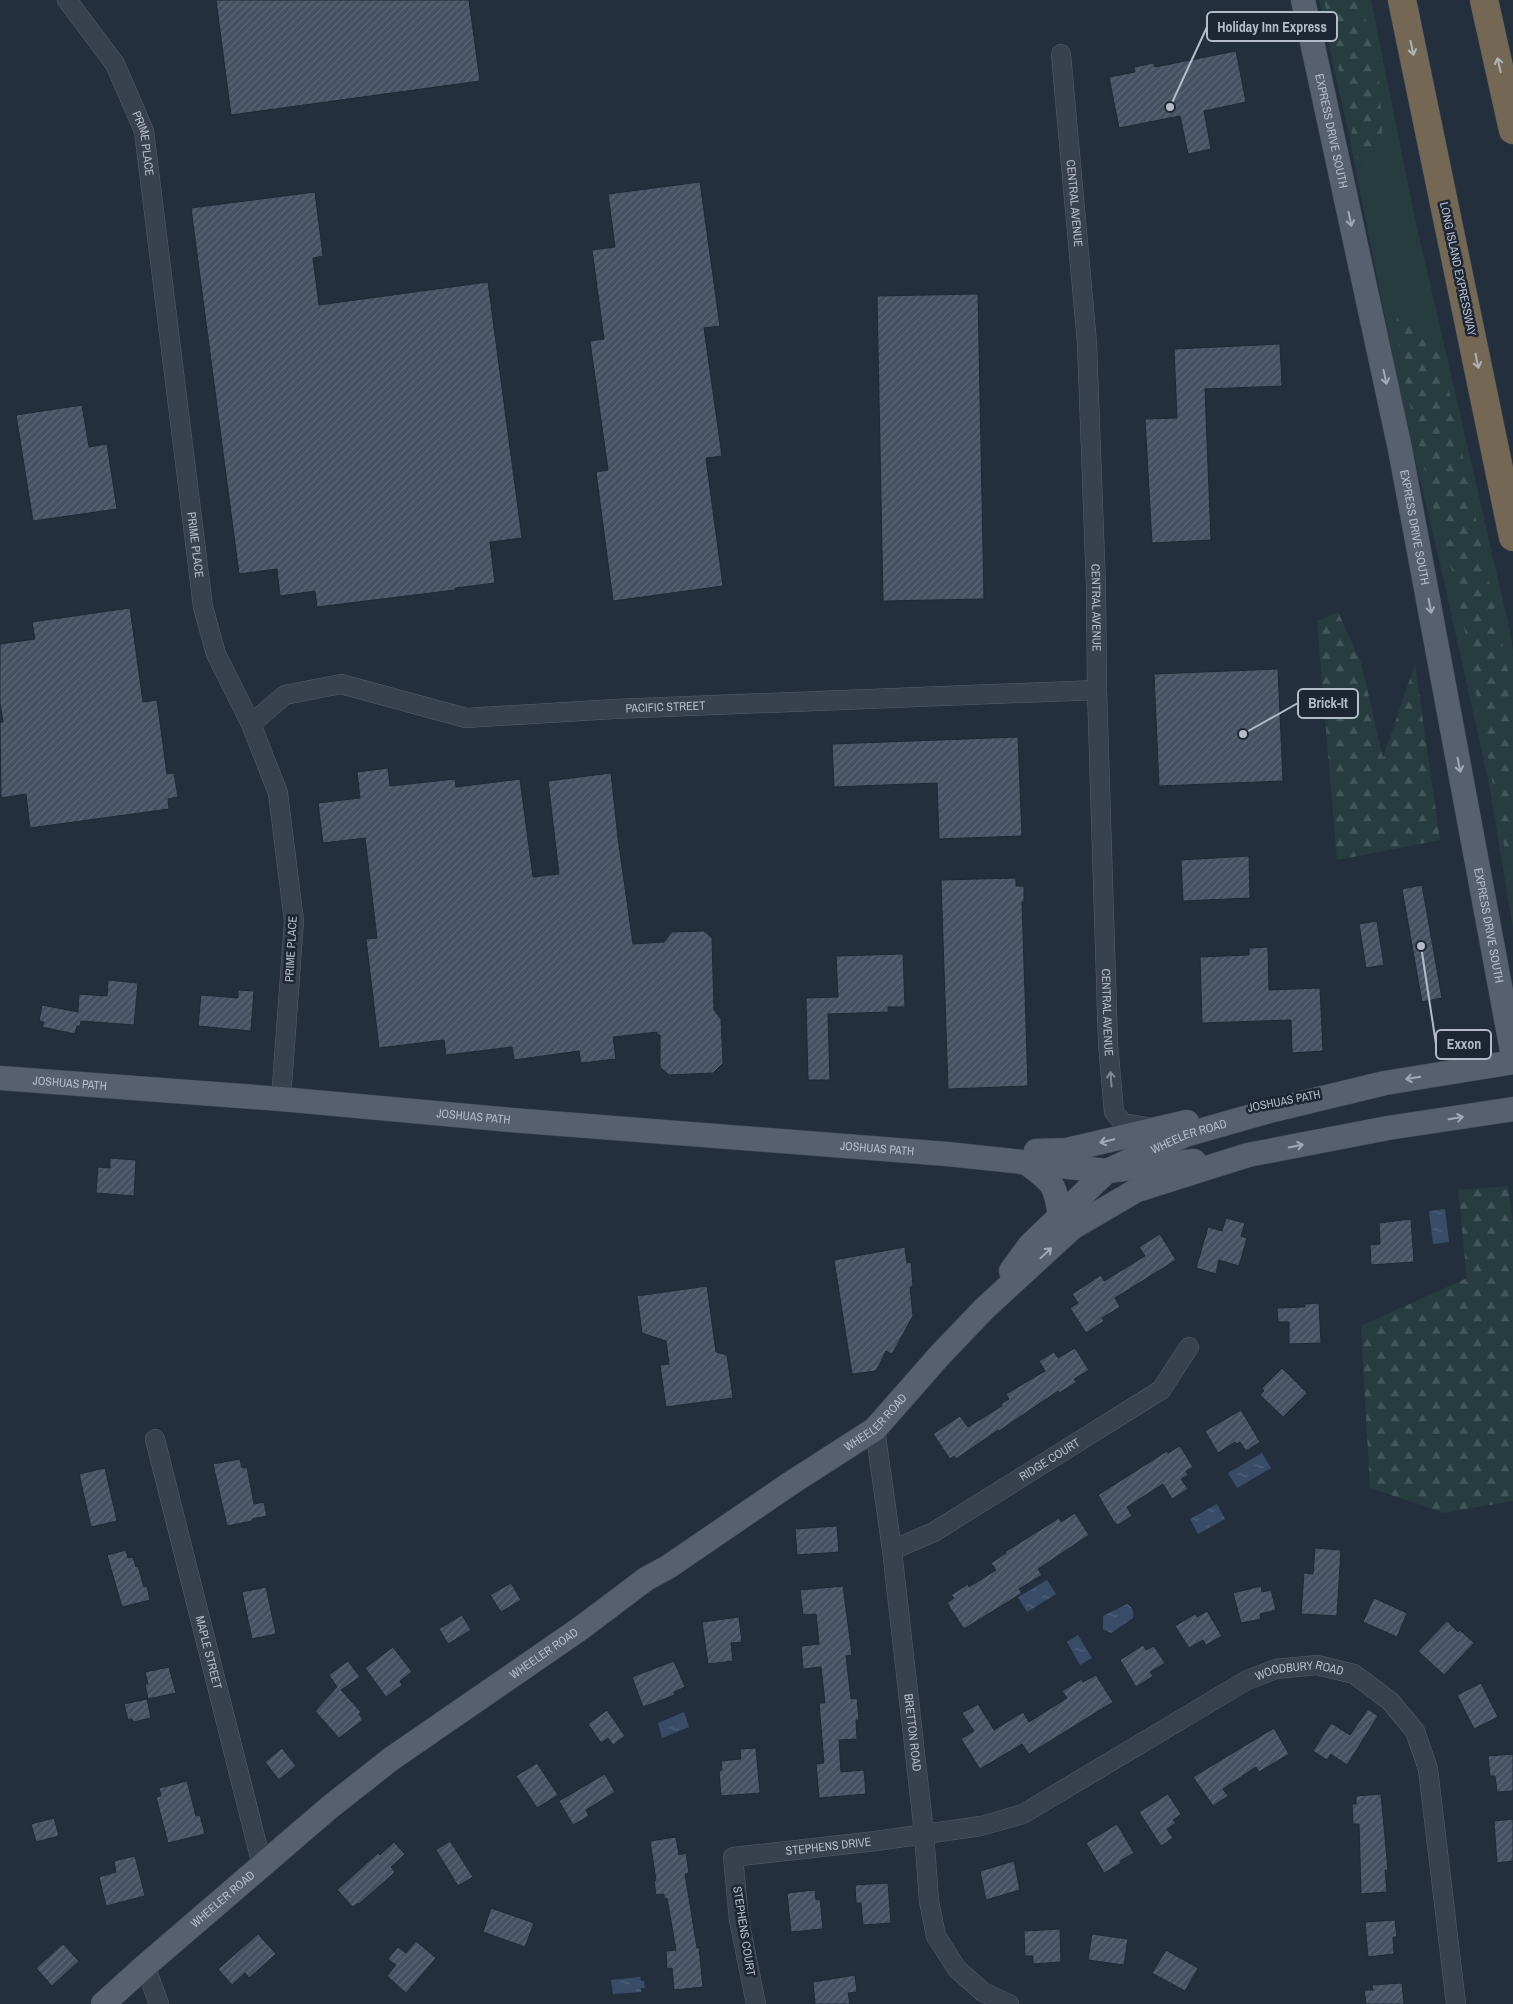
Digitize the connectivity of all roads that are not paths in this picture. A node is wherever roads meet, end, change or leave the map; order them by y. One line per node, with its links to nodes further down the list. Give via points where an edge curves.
1 (67, 0): 9 (street, PRIME PLACE, via 115,64 144,131 203,607 216,654)
2 (1303, 0): 10 (main road, EXPRESS DRIVE SOUTH, one-way to 10, via 1400,448)
3 (1402, 0): 7 (highway, LONG ISLAND EXPRESSWAY, one-way to 7)
4 (1484, 0): 6 (highway, one-way to 4)
5 (1061, 54): 8 (street, CENTRAL AVENUE, via 1087,343)
6 (1513, 130)
7 (1513, 537)
8 (1097, 690): 9 (street, PACIFIC STREET, via 466,718 341,684 286,695); 16 (street, CENTRAL AVENUE, one-way to 8, via 1123,1123 1114,1112 1108,1044)
9 (251, 724): 14 (street, PRIME PLACE, via 278,793 294,921)
10 (1513, 1056)
11 (1513, 1062): 13 (main road, WHEELER ROAD, one-way to 13)
12 (0, 1078): 14 (main road, JOSHUAS PATH)
13 (1385, 1083): 16 (main road, JOSHUAS PATH, via 1262,1104); 20 (main road, WHEELER ROAD, via 1185,1134)
14 (281, 1099): 17 (main road, JOSHUAS PATH)
15 (1513, 1109): 18 (main road, WHEELER ROAD, one-way to 15, via 1388,1128)
16 (1159, 1129): 17 (main road, JOSHUAS PATH, one-way to 17, via 1067,1150)
17 (947, 1154): 19 (main road, JOSHUAS PATH)
18 (1248, 1155): 20 (main road, JOSHUAS PATH); 22 (main road, WHEELER ROAD, one-way to 18, via 1072,1228 1137,1190)
19 (1025, 1162): 20 (main road, JOSHUAS PATH); 21 (main road, via 1053,1184)
20 (1107, 1171): 21 (main road, WHEELER ROAD)
21 (1060, 1216): 22 (main road, WHEELER ROAD, via 1030,1245)
22 (984, 1310): 24 (main road, WHEELER ROAD)
23 (1189, 1347): 26 (street, RIDGE COURT, via 1161,1390 934,1532)
24 (874, 1429): 26 (street, BRETTON ROAD); 29 (main road, WHEELER ROAD, via 646,1579 581,1628 398,1754)
25 (155, 1439): 29 (street, MAPLE STREET)
26 (892, 1550): 27 (street, BRETTON ROAD)
27 (924, 1833): 28 (street, STEPHENS DRIVE); 34 (street, BRETTON ROAD, via 929,1901 936,1936 957,1969 984,1992); 35 (street, WOODBURY ROAD, via 981,1826 1023,1814 1247,1680 1276,1669 1317,1665 1354,1674 1390,1701 1415,1730 1428,1769)
28 (733, 1857): 33 (street, STEPHENS COURT, via 739,1920)
29 (262, 1865): 30 (main road, WHEELER ROAD)
30 (145, 1966): 31 (main road, WHEELER ROAD); 32 (street)
31 (103, 2004)
32 (159, 2004)
33 (756, 2004)
34 (1009, 2004)
35 (1456, 2004)

